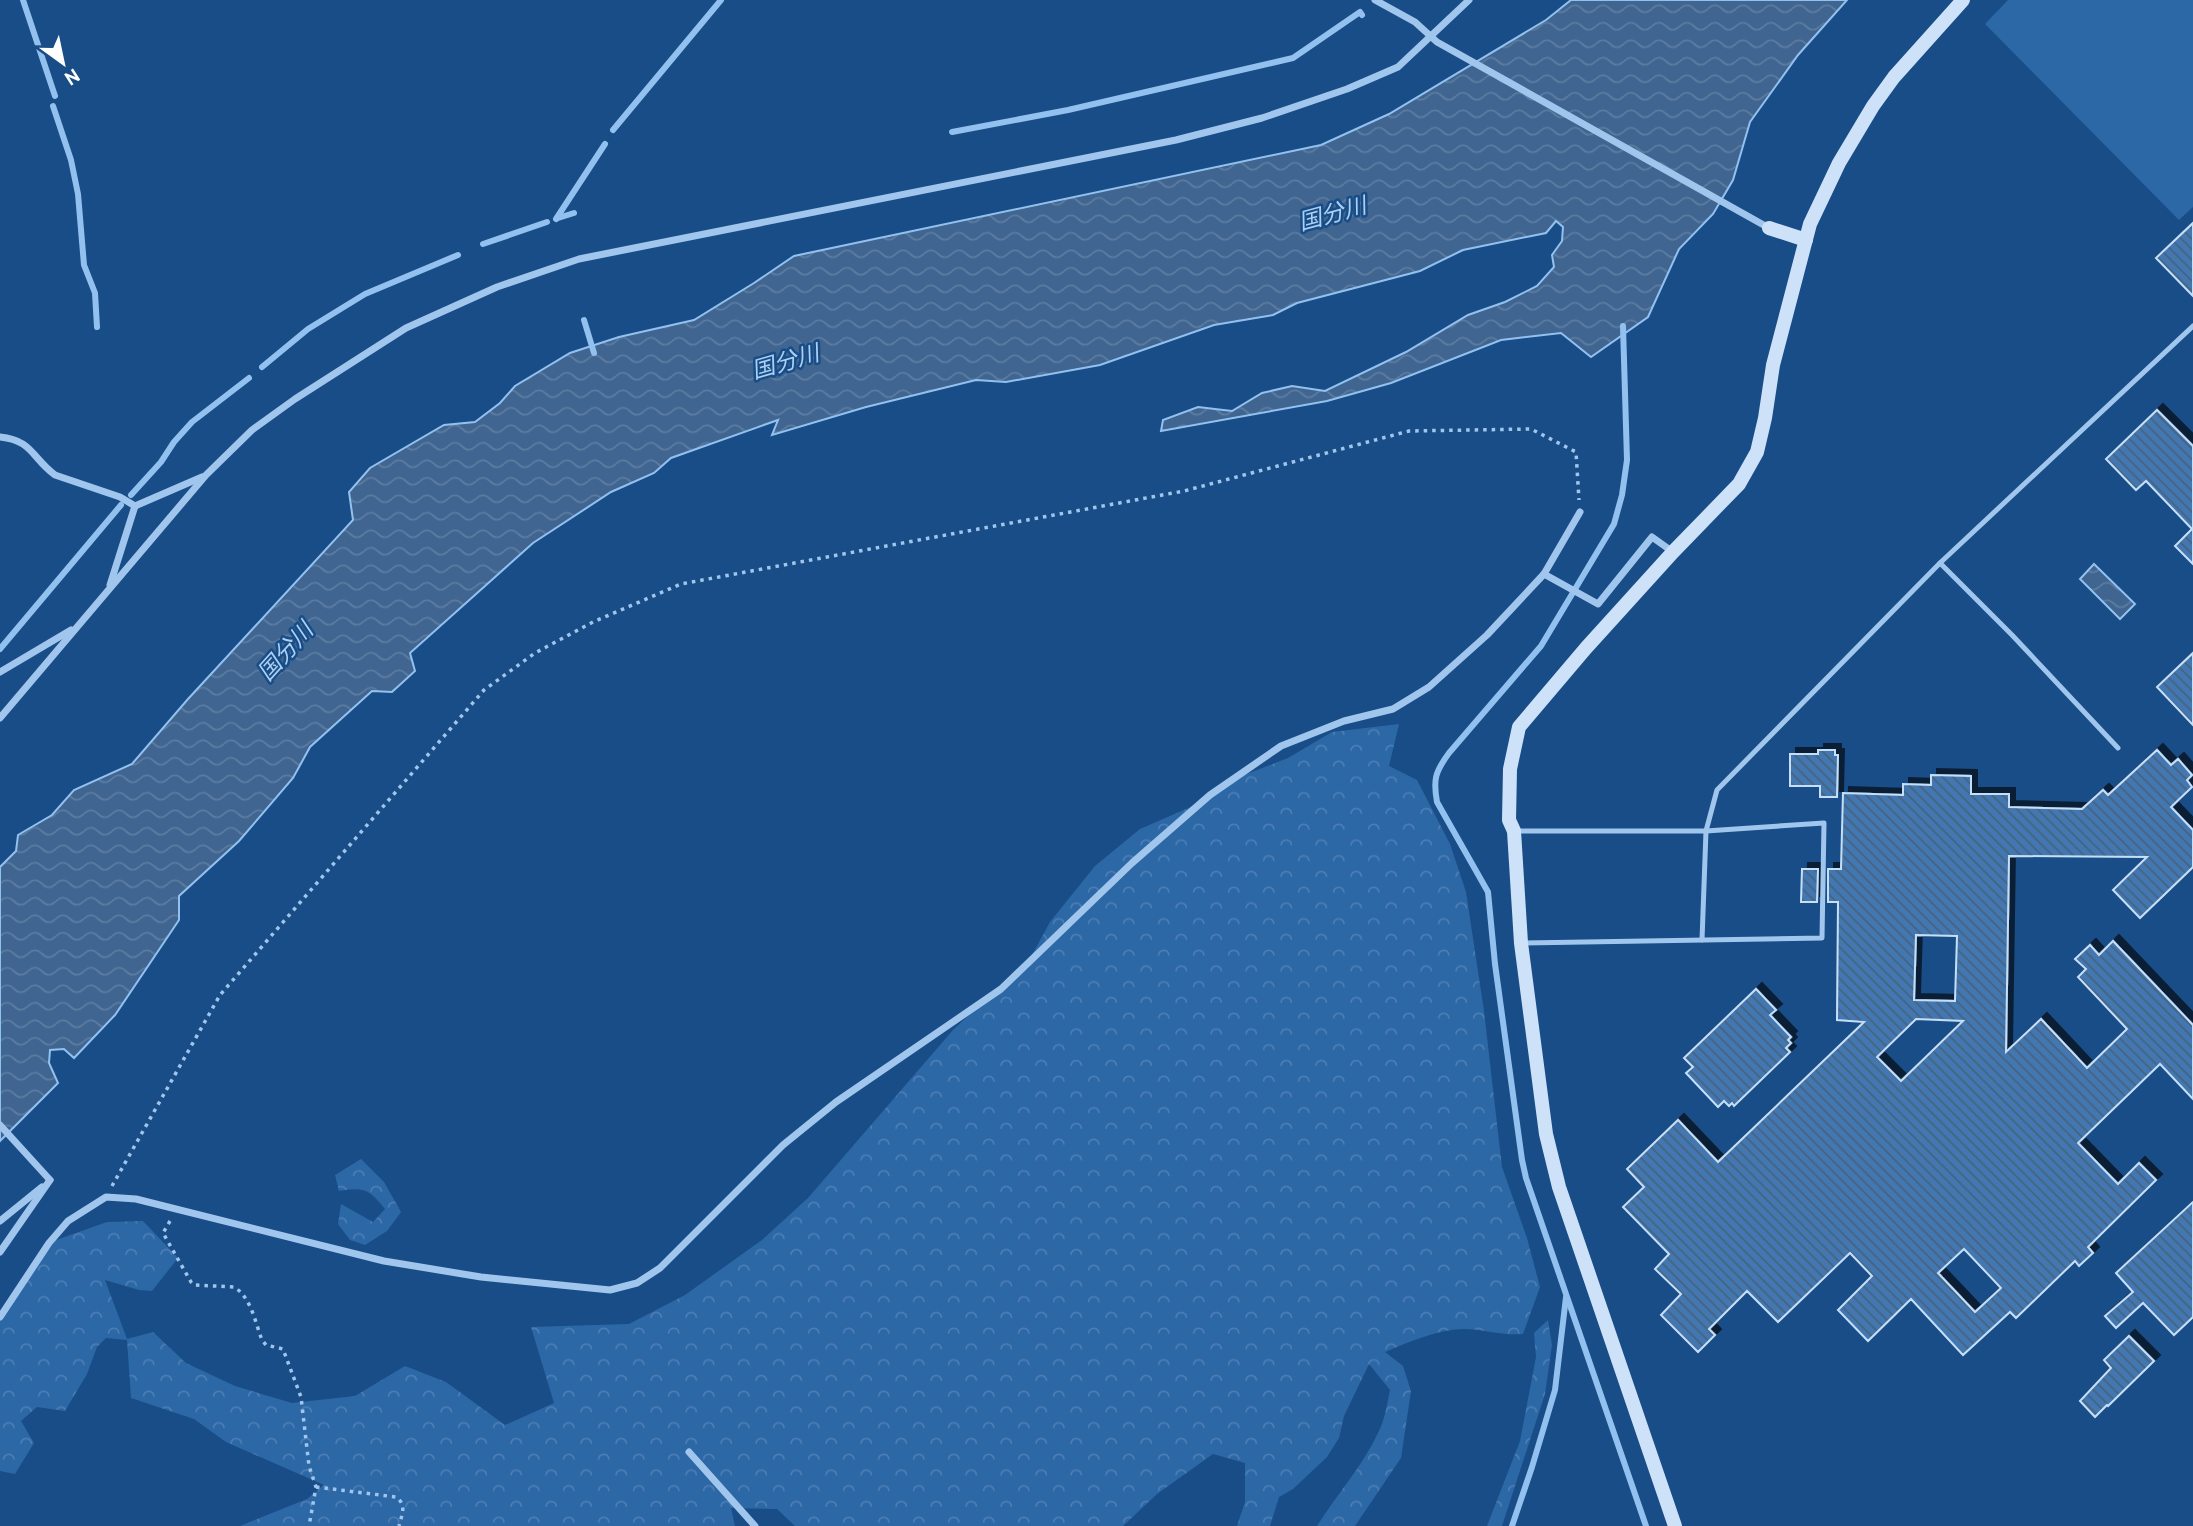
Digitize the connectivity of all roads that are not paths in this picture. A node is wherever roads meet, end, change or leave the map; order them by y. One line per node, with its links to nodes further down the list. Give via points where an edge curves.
1 (1375, 0): 4 (street)
2 (1469, 0): 4 (street)
3 (1963, 0): 6 (street, via 1873,106 1839,163)
4 (1430, 36): 5 (street); 9 (street, via 1398,67 1262,118 1149,145 579,258 497,287 406,328 295,399 252,430)
5 (1769, 228): 6 (street)
6 (1806, 240): 12 (street, via 1776,352 1757,452 1739,484)
7 (2193, 326): 13 (lane)
8 (0, 437): 10 (street, via 24,443 55,475 120,496)
9 (206, 475): 10 (street); 15 (street)
10 (135, 506): 15 (street)
11 (1580, 512): 14 (street)
12 (1673, 552): 14 (street, via 1652,537 1598,604); 20 (street, via 1519,727 1510,769 1509,820)
13 (1940, 563): 19 (lane); 21 (lane, via 1717,790)
14 (1544, 574): 28 (street, via 1487,635 1429,687 1393,709 1344,721 1281,746 1210,794 1001,989 836,1102 783,1144 660,1268 636,1283 610,1290 481,1277 384,1261 136,1199 106,1197 68,1221)
15 (109, 589): 16 (street)
16 (78, 626): 17 (street); 18 (street)
17 (0, 672)
18 (0, 718)
19 (2118, 748)
20 (1514, 831): 21 (lane); 23 (street)
21 (1706, 831): 22 (lane); 22 (lane, via 1824,822 1822,938)
22 (1702, 940): 23 (lane)
23 (1521, 943): 31 (street, via 1546,1134 1559,1186)
24 (0, 1125): 25 (street)
25 (50, 1180): 26 (street); 27 (street)
26 (0, 1221)
27 (0, 1252)
28 (0, 1317)
29 (690, 1452): 30 (street)
30 (755, 1526)
31 (1675, 1526)

